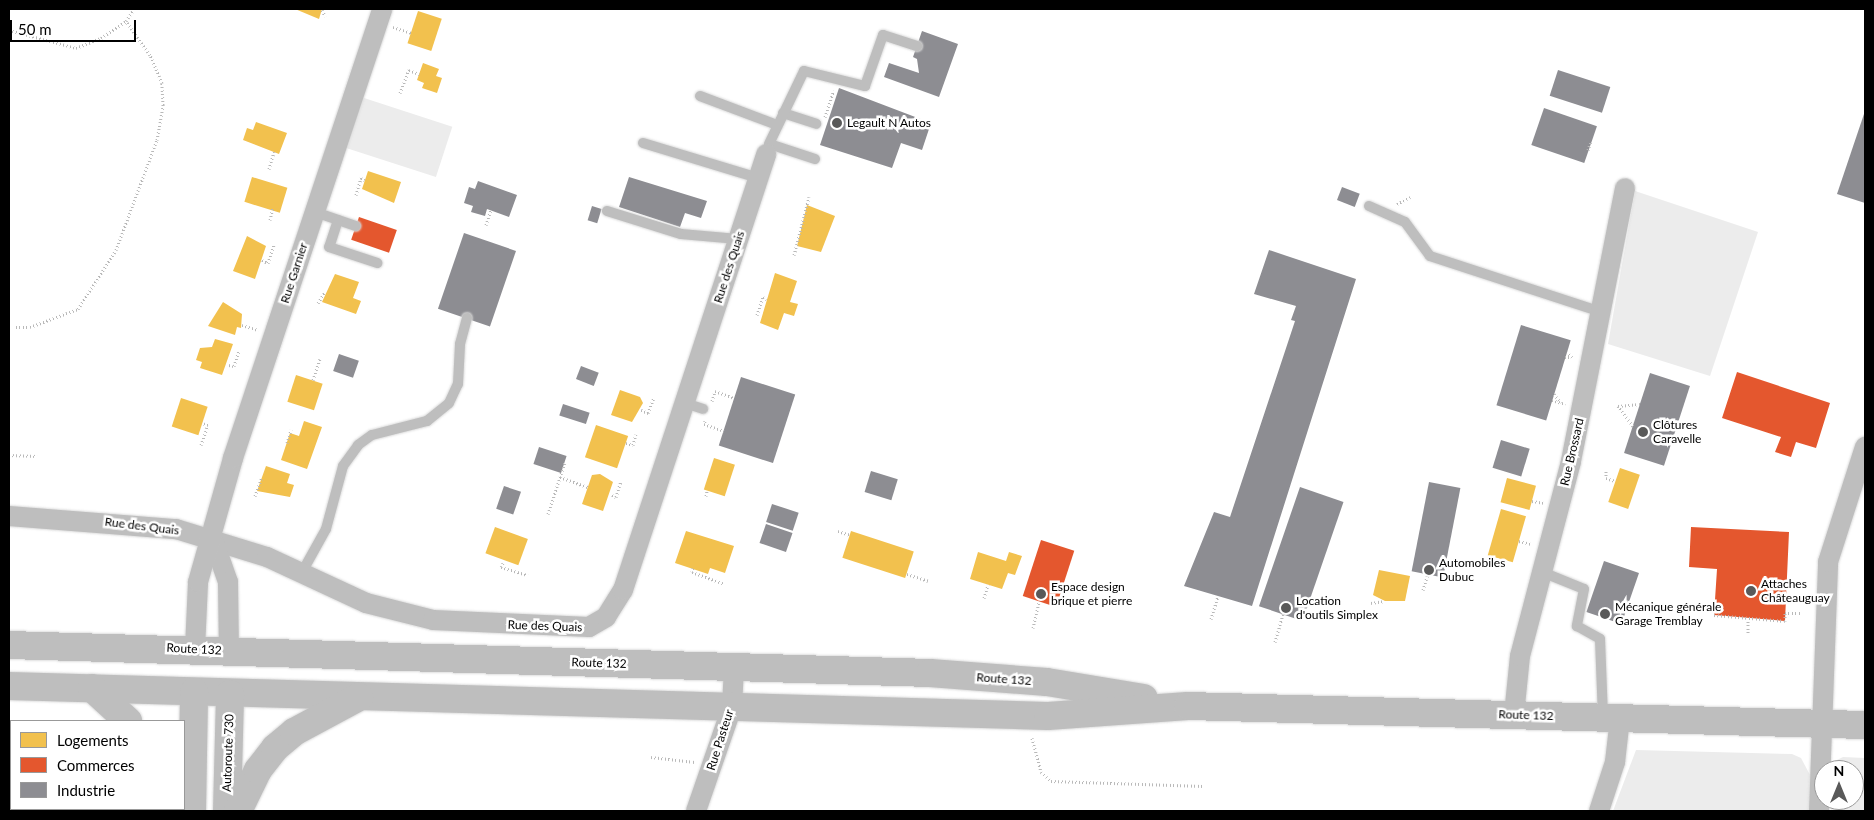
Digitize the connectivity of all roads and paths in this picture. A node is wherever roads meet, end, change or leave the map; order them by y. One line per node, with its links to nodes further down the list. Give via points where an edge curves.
1 (134, 9): 5 (path)
2 (382, 9): 32 (street, Rue Garnier)
3 (322, 10): 4 (path)
4 (325, 16)
5 (126, 21): 6 (path, via 76,48); 48 (path, via 150,54 162,83 162,106 157,140 116,250 78,309 57,320)
6 (9, 30)
7 (917, 46): 11 (lane, via 883,35 866,86 804,71)
8 (419, 74): 9 (path, via 409,70)
9 (400, 93)
10 (700, 96): 13 (lane)
11 (784, 113): 12 (lane); 13 (lane)
12 (816, 124)
13 (777, 125): 19 (lane, via 770,144)
14 (1591, 141): 16 (path)
15 (643, 143): 21 (lane)
16 (1588, 150)
17 (274, 152): 20 (path)
18 (766, 154): 21 (street, Rue des Quais)
19 (815, 159)
20 (269, 169)
21 (758, 178): 37 (street, Rue des Quais)
22 (365, 180): 24 (path, via 362,178)
23 (1624, 188): 45 (street, Rue Brossard)
24 (356, 195)
25 (809, 197): 39 (path)
26 (1410, 197): 28 (path)
27 (1369, 206): 45 (lane, via 1405,222 1430,256)
28 (1394, 206)
29 (273, 207): 33 (path)
30 (491, 210): 36 (path)
31 (607, 211): 37 (lane, via 681,234)
32 (315, 212): 34 (lane); 89 (street, Rue Garnier, via 233,458)
33 (270, 220)
34 (338, 220): 35 (lane); 41 (lane, via 328,247)
35 (356, 226)
36 (486, 226)
37 (738, 239): 93 (street, Rue des Quais, via 694,406 623,590 606,617 589,627 433,620 366,604)
38 (274, 245): 40 (path, via 268,263)
39 (794, 255)
40 (262, 260)
41 (377, 263)
42 (325, 292): 44 (path)
43 (766, 299): 46 (path, via 763,297)
44 (318, 303)
45 (1601, 312): 92 (street, Rue Brossard, via 1571,461)
46 (757, 315)
47 (467, 318): 93 (lane, via 460,344 458,384 449,403 427,421 372,435 358,445 343,466 326,529)
48 (9, 327)
49 (239, 350): 53 (path, via 234,366)
50 (1567, 352): 51 (path, via 1572,357)
51 (1565, 357)
52 (320, 359): 54 (path)
53 (229, 365)
54 (313, 380)
55 (715, 391): 58 (path)
56 (1554, 394): 59 (path)
57 (654, 397): 61 (path, via 648,413)
58 (734, 398)
59 (1561, 403)
60 (1640, 404): 64 (path, via 1618,406)
61 (641, 410)
62 (202, 423): 70 (path, via 208,425)
63 (704, 424): 66 (path)
64 (1633, 426)
65 (292, 430): 68 (path)
66 (724, 431)
67 (636, 434): 69 (path, via 633,445)
68 (287, 443)
69 (626, 443)
70 (201, 445)
71 (1865, 447): 131 (street, via 1828,562)
72 (9, 455): 73 (path)
73 (37, 456)
74 (565, 462): 77 (path)
75 (1606, 471): 79 (path, via 1606,478)
76 (262, 477): 82 (path)
77 (560, 477): 80 (path); 85 (path)
78 (621, 481): 83 (path, via 616,497)
79 (1616, 481)
80 (588, 487)
81 (707, 491): 84 (path)
82 (255, 496)
83 (612, 496)
84 (706, 496)
85 (548, 514)
86 (9, 516): 89 (street, Rue des Quais, via 145,524)
87 (838, 531): 88 (path)
88 (850, 535)
89 (213, 539): 93 (street, Rue des Quais); 115 (street, Rue Garnier, via 198,582); 116 (street, via 228,582)
90 (503, 563): 96 (path, via 501,567)
91 (693, 568): 98 (path, via 692,572)
92 (1542, 572): 128 (street, Rue Brossard, via 1520,656); 129 (lane, via 1584,589 1577,626 1600,639)
93 (301, 574)
94 (907, 574): 97 (path)
95 (1428, 574): 100 (path)
96 (528, 575)
97 (928, 581)
98 (723, 583)
99 (988, 585): 102 (path)
100 (1423, 590)
101 (1218, 596): 109 (path)
102 (984, 598)
103 (1385, 601): 105 (path)
104 (1039, 602): 111 (path)
105 (1371, 603)
106 (1802, 613): 110 (path, via 1785,613 1785,620)
107 (1283, 614): 113 (path)
108 (1714, 615): 110 (path)
109 (1211, 619)
110 (1748, 619): 112 (path)
111 (1033, 628)
112 (1748, 633)
113 (1275, 642)
114 (9, 645): 115 (highway, Route 132)
115 (195, 649): 116 (highway, Route 132); 121 (highway)
116 (229, 651): 117 (highway, Route 132); 122 (highway, Autoroute 730)
117 (734, 667): 118 (highway, Route 132); 125 (street, Rue Pasteur)
118 (983, 677): 124 (highway, Route 132, via 1058,684); 126 (highway)
119 (9, 686): 120 (highway, Route 132)
120 (92, 688): 121 (highway, Route 132); 130 (highway)
121 (194, 692): 122 (highway, Route 132); 136 (highway)
122 (230, 694): 123 (highway, Route 132); 137 (highway, Autoroute 730)
123 (359, 698): 125 (highway, Route 132); 138 (highway, via 294,732 275,748 258,770)
124 (1188, 706): 127 (highway, Route 132); 128 (highway, Route 132)
125 (732, 707): 126 (highway, Route 132); 134 (street, Rue Pasteur)
126 (982, 713): 127 (highway, Route 132)
127 (1020, 714): 135 (path, via 1038,750 1041,772 1051,781)
128 (1514, 715): 129 (highway, Route 132)
129 (1611, 718): 131 (highway, Route 132); 140 (street, via 1616,762)
130 (127, 720)
131 (1823, 724): 132 (highway, Route 132); 141 (street)
132 (1865, 725)
133 (651, 757): 134 (path, via 681,759)
134 (711, 768): 139 (street, Rue Pasteur)
135 (1204, 786)
136 (192, 811)
137 (227, 811)
138 (238, 811)
139 (696, 811)
140 (1599, 811)
141 (1819, 811)

